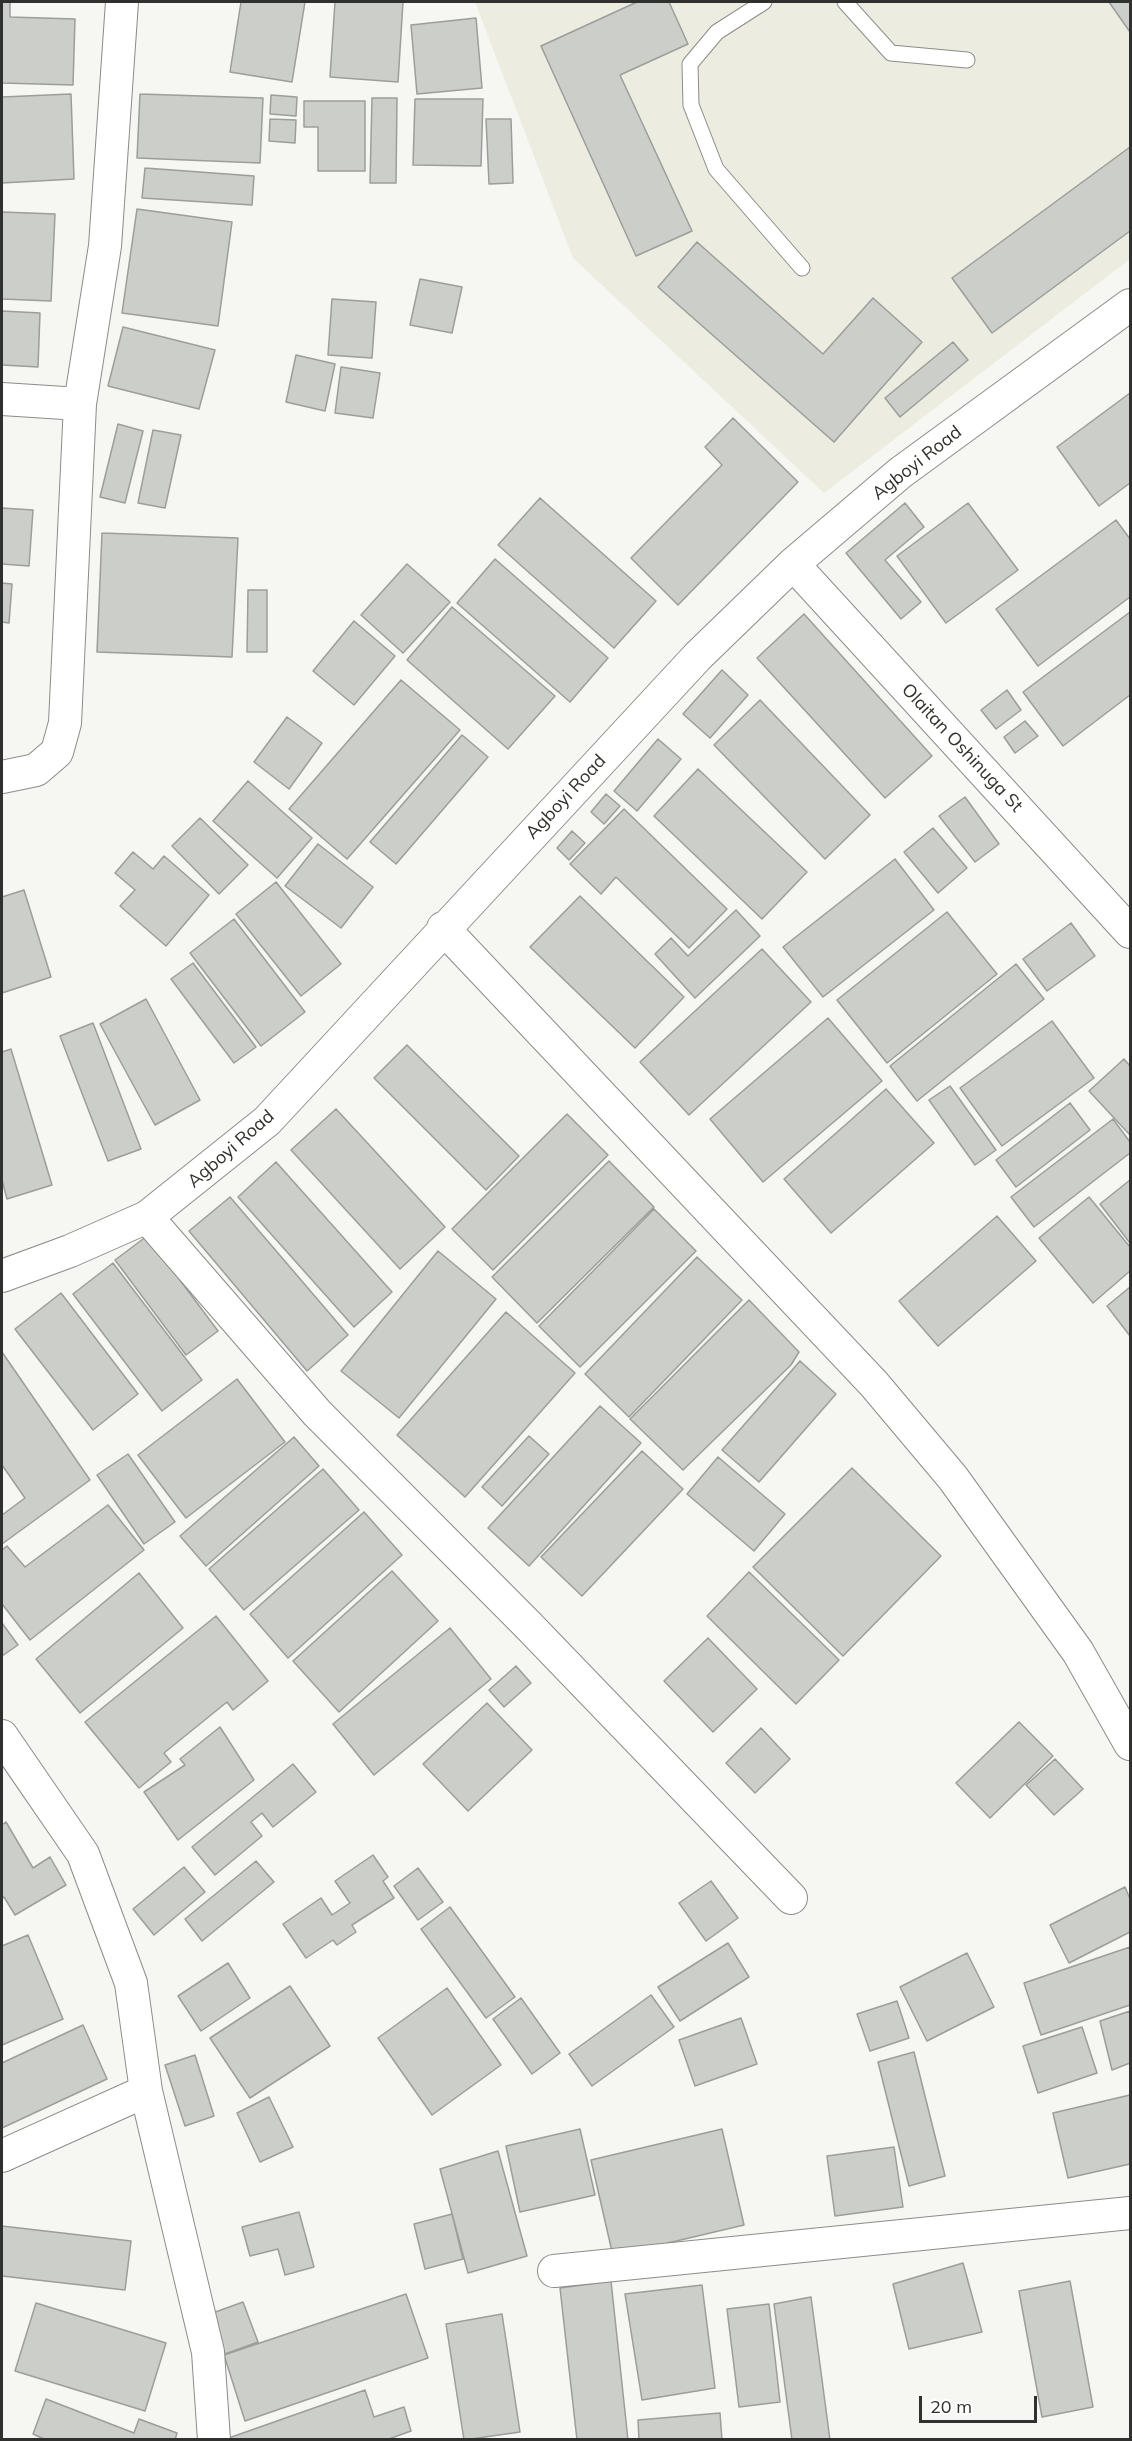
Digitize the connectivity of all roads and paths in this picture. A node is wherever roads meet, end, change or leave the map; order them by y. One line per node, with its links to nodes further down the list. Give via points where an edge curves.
1 (122, 2): 8 (street, via 105,246)
2 (764, 2): 5 (lane, via 717,32 690,64 691,105 716,169)
3 (844, 2): 4 (lane, via 891,53)
4 (967, 60)
5 (802, 268)
6 (1131, 306): 9 (street, Agboyi Road, via 900,473)
7 (2, 399): 8 (street)
8 (80, 404): 10 (street, via 65,723 57,752 36,770)
9 (793, 564): 11 (street, Agboyi Road, via 698,656); 12 (street, Olaitan Oshinuga St)
10 (2, 777)
11 (443, 928): 13 (street, Agboyi Road, via 267,1121); 16 (street, via 874,1384 953,1478 1078,1652)
12 (1131, 932)
13 (147, 1217): 14 (street, Agboyi Road); 17 (street, via 317,1413)
14 (2, 1276)
15 (2, 1736): 18 (street, via 83,1854 131,1983)
16 (1131, 1744)
17 (791, 1898)
18 (146, 2091): 19 (street); 22 (street, via 208,2352)
19 (2, 2156)
20 (1131, 2213): 21 (street)
21 (554, 2271)
22 (214, 2439)

